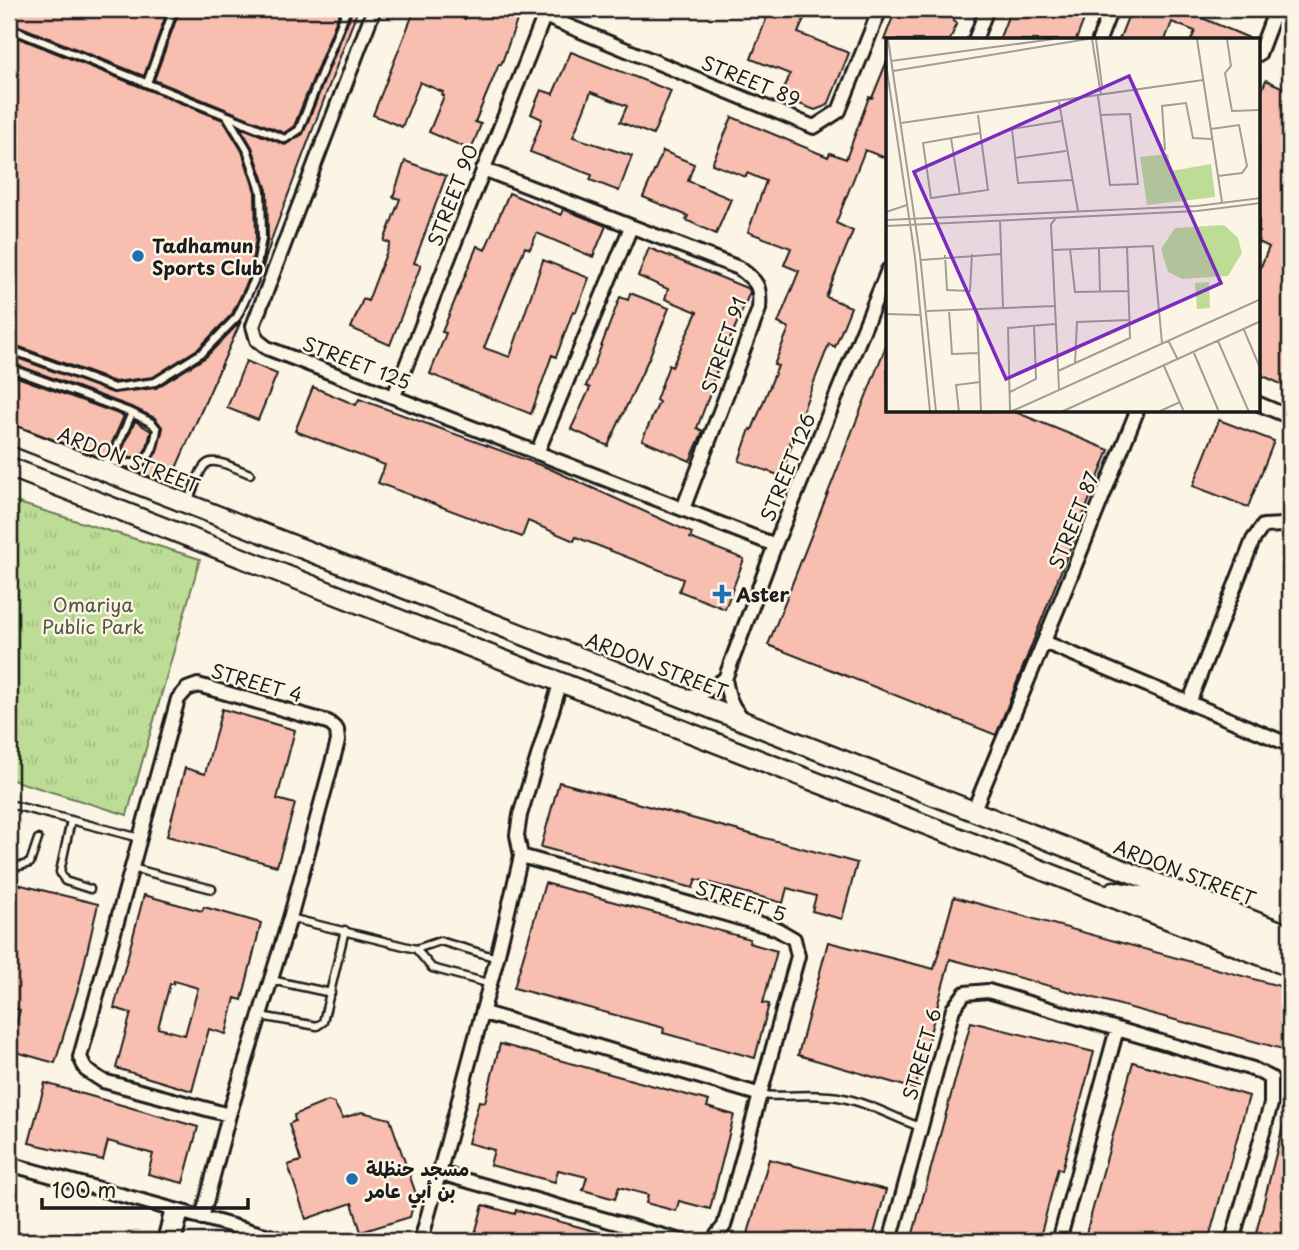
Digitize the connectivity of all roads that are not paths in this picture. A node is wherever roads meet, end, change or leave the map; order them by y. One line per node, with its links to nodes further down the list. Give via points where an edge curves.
1 (174, 9): 13 (lane)
2 (347, 9): 14 (lane, via 299,130 285,139)
3 (374, 9): 20 (street, STREET 125, via 254,326 257,340 267,348)
4 (880, 9): 8 (street, STREET 89, via 839,111 814,127)
5 (987, 9): 10 (street)
6 (1111, 9): 11 (street)
7 (1276, 9): 12 (street)
8 (545, 12): 15 (street, STREET 90)
9 (9, 28): 13 (lane)
10 (976, 38)
11 (1100, 38)
12 (1260, 51)
13 (147, 83): 14 (lane)
14 (226, 116): 18 (lane, via 247,149 261,191 262,238 254,281 237,317 203,352 155,382 114,388)
15 (483, 169): 16 (street, STREET 91); 20 (street, STREET 90)
16 (632, 227): 26 (street); 31 (street, STREET 91, via 739,268 757,282 760,294 759,309)
17 (886, 275): 34 (street, STREET 126)
18 (9, 349)
19 (9, 368): 22 (lane)
20 (394, 396): 26 (street, STREET 125)
21 (1260, 404): 24 (street)
22 (132, 413): 27 (lane); 27 (lane, via 157,429 152,452 132,465)
23 (1136, 413): 36 (street, STREET 87)
24 (1290, 416)
25 (9, 434): 27 (main road, ARDON STREET)
26 (537, 453): 31 (street, STREET 125)
27 (102, 465): 30 (main road, ARDON STREET)
28 (9, 467): 35 (main road)
29 (250, 474): 30 (lane, via 208,461)
30 (187, 504): 33 (main road, ARDON STREET)
31 (684, 509): 34 (street, STREET 125)
32 (1290, 528): 40 (street, via 1263,526 1253,540)
33 (283, 542): 35 (main road, via 268,551 268,565); 39 (main road, ARDON STREET)
34 (775, 545): 37 (street, STREET 126)
35 (274, 571): 38 (main road)
36 (1044, 642): 40 (street); 44 (street, STREET 87)
37 (725, 679): 39 (street, via 700,694); 41 (street, via 735,711)
38 (561, 681): 48 (street, via 520,815); 53 (main road)
39 (682, 698): 41 (main road, ARDON STREET)
40 (1189, 703): 42 (street)
41 (748, 722): 44 (main road, ARDON STREET)
42 (1290, 745)
43 (9, 804): 45 (lane)
44 (973, 812): 56 (main road, ARDON STREET)
45 (71, 820): 46 (lane); 51 (lane, via 60,872 65,881)
46 (140, 838): 50 (street, STREET 4); 54 (street, STREET 4, via 178,699 187,689 198,685 328,722 337,730 338,741)
47 (38, 839): 49 (lane, via 30,863)
48 (521, 856): 59 (street); 67 (street, STREET 5, via 775,928 794,939 797,956)
49 (9, 863)
50 (132, 868): 52 (lane); 68 (street, STREET 4, via 80,1057 86,1070 103,1080)
51 (90, 889)
52 (212, 889)
53 (1097, 891): 58 (main road, via 1152,898); 60 (main road)
54 (290, 918): 55 (lane); 61 (street, STREET 4)
55 (345, 930): 57 (lane); 63 (lane)
56 (1290, 935)
57 (416, 949): 59 (lane, via 440,941); 62 (lane, via 432,968)
58 (1290, 950)
59 (497, 958): 62 (street)
60 (1290, 967)
61 (271, 981): 63 (lane); 65 (street, STREET 4)
62 (491, 984): 64 (street)
63 (331, 993): 65 (lane, via 323,1022 317,1026)
64 (484, 1013): 67 (street); 71 (street)
65 (260, 1016): 68 (street, STREET 4)
66 (1117, 1029): 69 (street, STREET 6, via 988,990 965,993 953,1009); 81 (street); 82 (street, STREET 6, via 1271,1078 1270,1104)
67 (761, 1095): 69 (lane, via 842,1097); 79 (street, STREET 5, via 724,1226)
68 (229, 1115): 73 (street, STREET 4)
69 (920, 1127): 80 (street, STREET 6)
70 (9, 1164): 72 (street)
71 (440, 1173): 77 (street); 78 (street)
72 (177, 1211): 73 (street); 74 (street); 75 (street)
73 (202, 1218): 76 (street)
74 (164, 1241)
75 (174, 1241)
76 (287, 1241)
77 (421, 1241)
78 (681, 1241)
79 (712, 1241)
80 (890, 1241)
81 (1059, 1241)
82 (1232, 1241)

